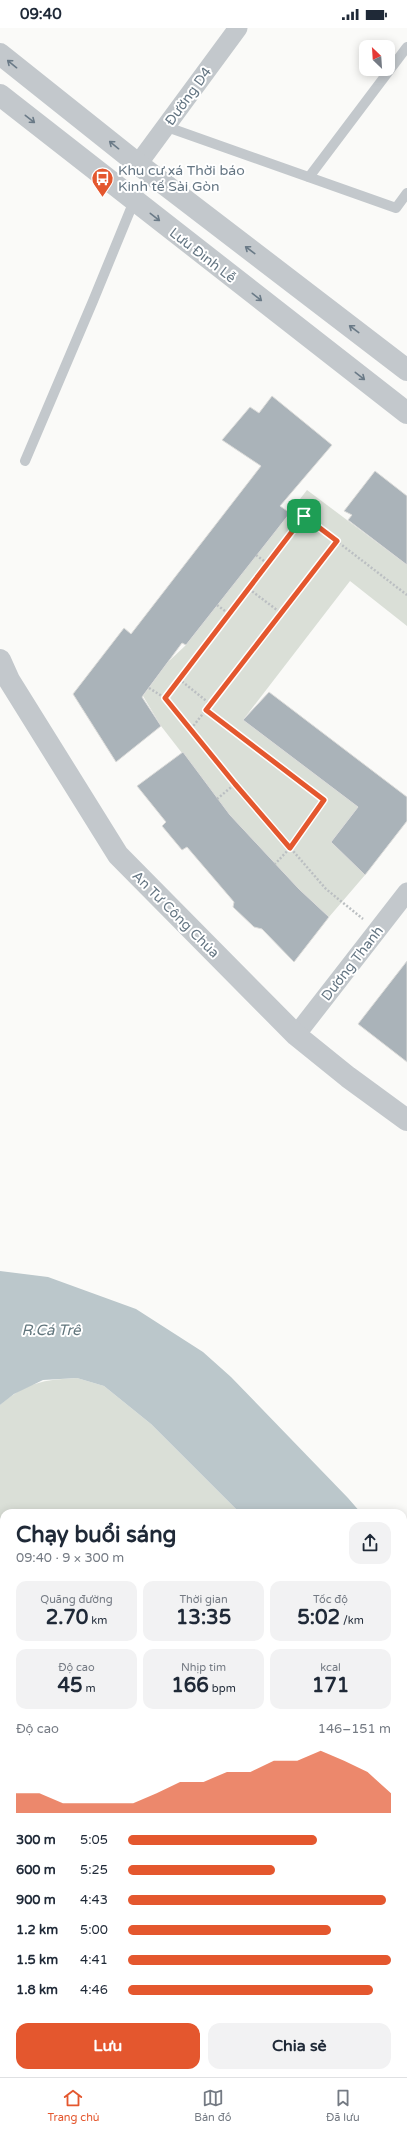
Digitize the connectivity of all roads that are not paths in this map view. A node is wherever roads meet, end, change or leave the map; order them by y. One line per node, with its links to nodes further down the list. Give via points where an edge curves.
1 (238, 28): 5 (street, Đường D4)
2 (407, 47): 7 (lane)
3 (0, 54): 6 (street, one-way to 3)
4 (0, 95): 9 (street, Lưu Đình Lễ, one-way to 9)
5 (167, 127): 6 (street, Đường D4); 7 (lane)
6 (138, 164): 10 (street, one-way to 6)
7 (309, 177): 8 (lane, via 396,208)
8 (407, 193)
9 (134, 201): 11 (street, Lưu Đình Lễ, one-way to 11); 12 (lane)
10 (407, 370)
11 (407, 413)
12 (25, 461)
13 (0, 660): 15 (street, An Tư Công Chúa, via 9,680 118,855)
14 (407, 892): 15 (street, Dương Thanh)
15 (296, 1035): 16 (street, An Tư Công Chúa)
16 (407, 1120)

